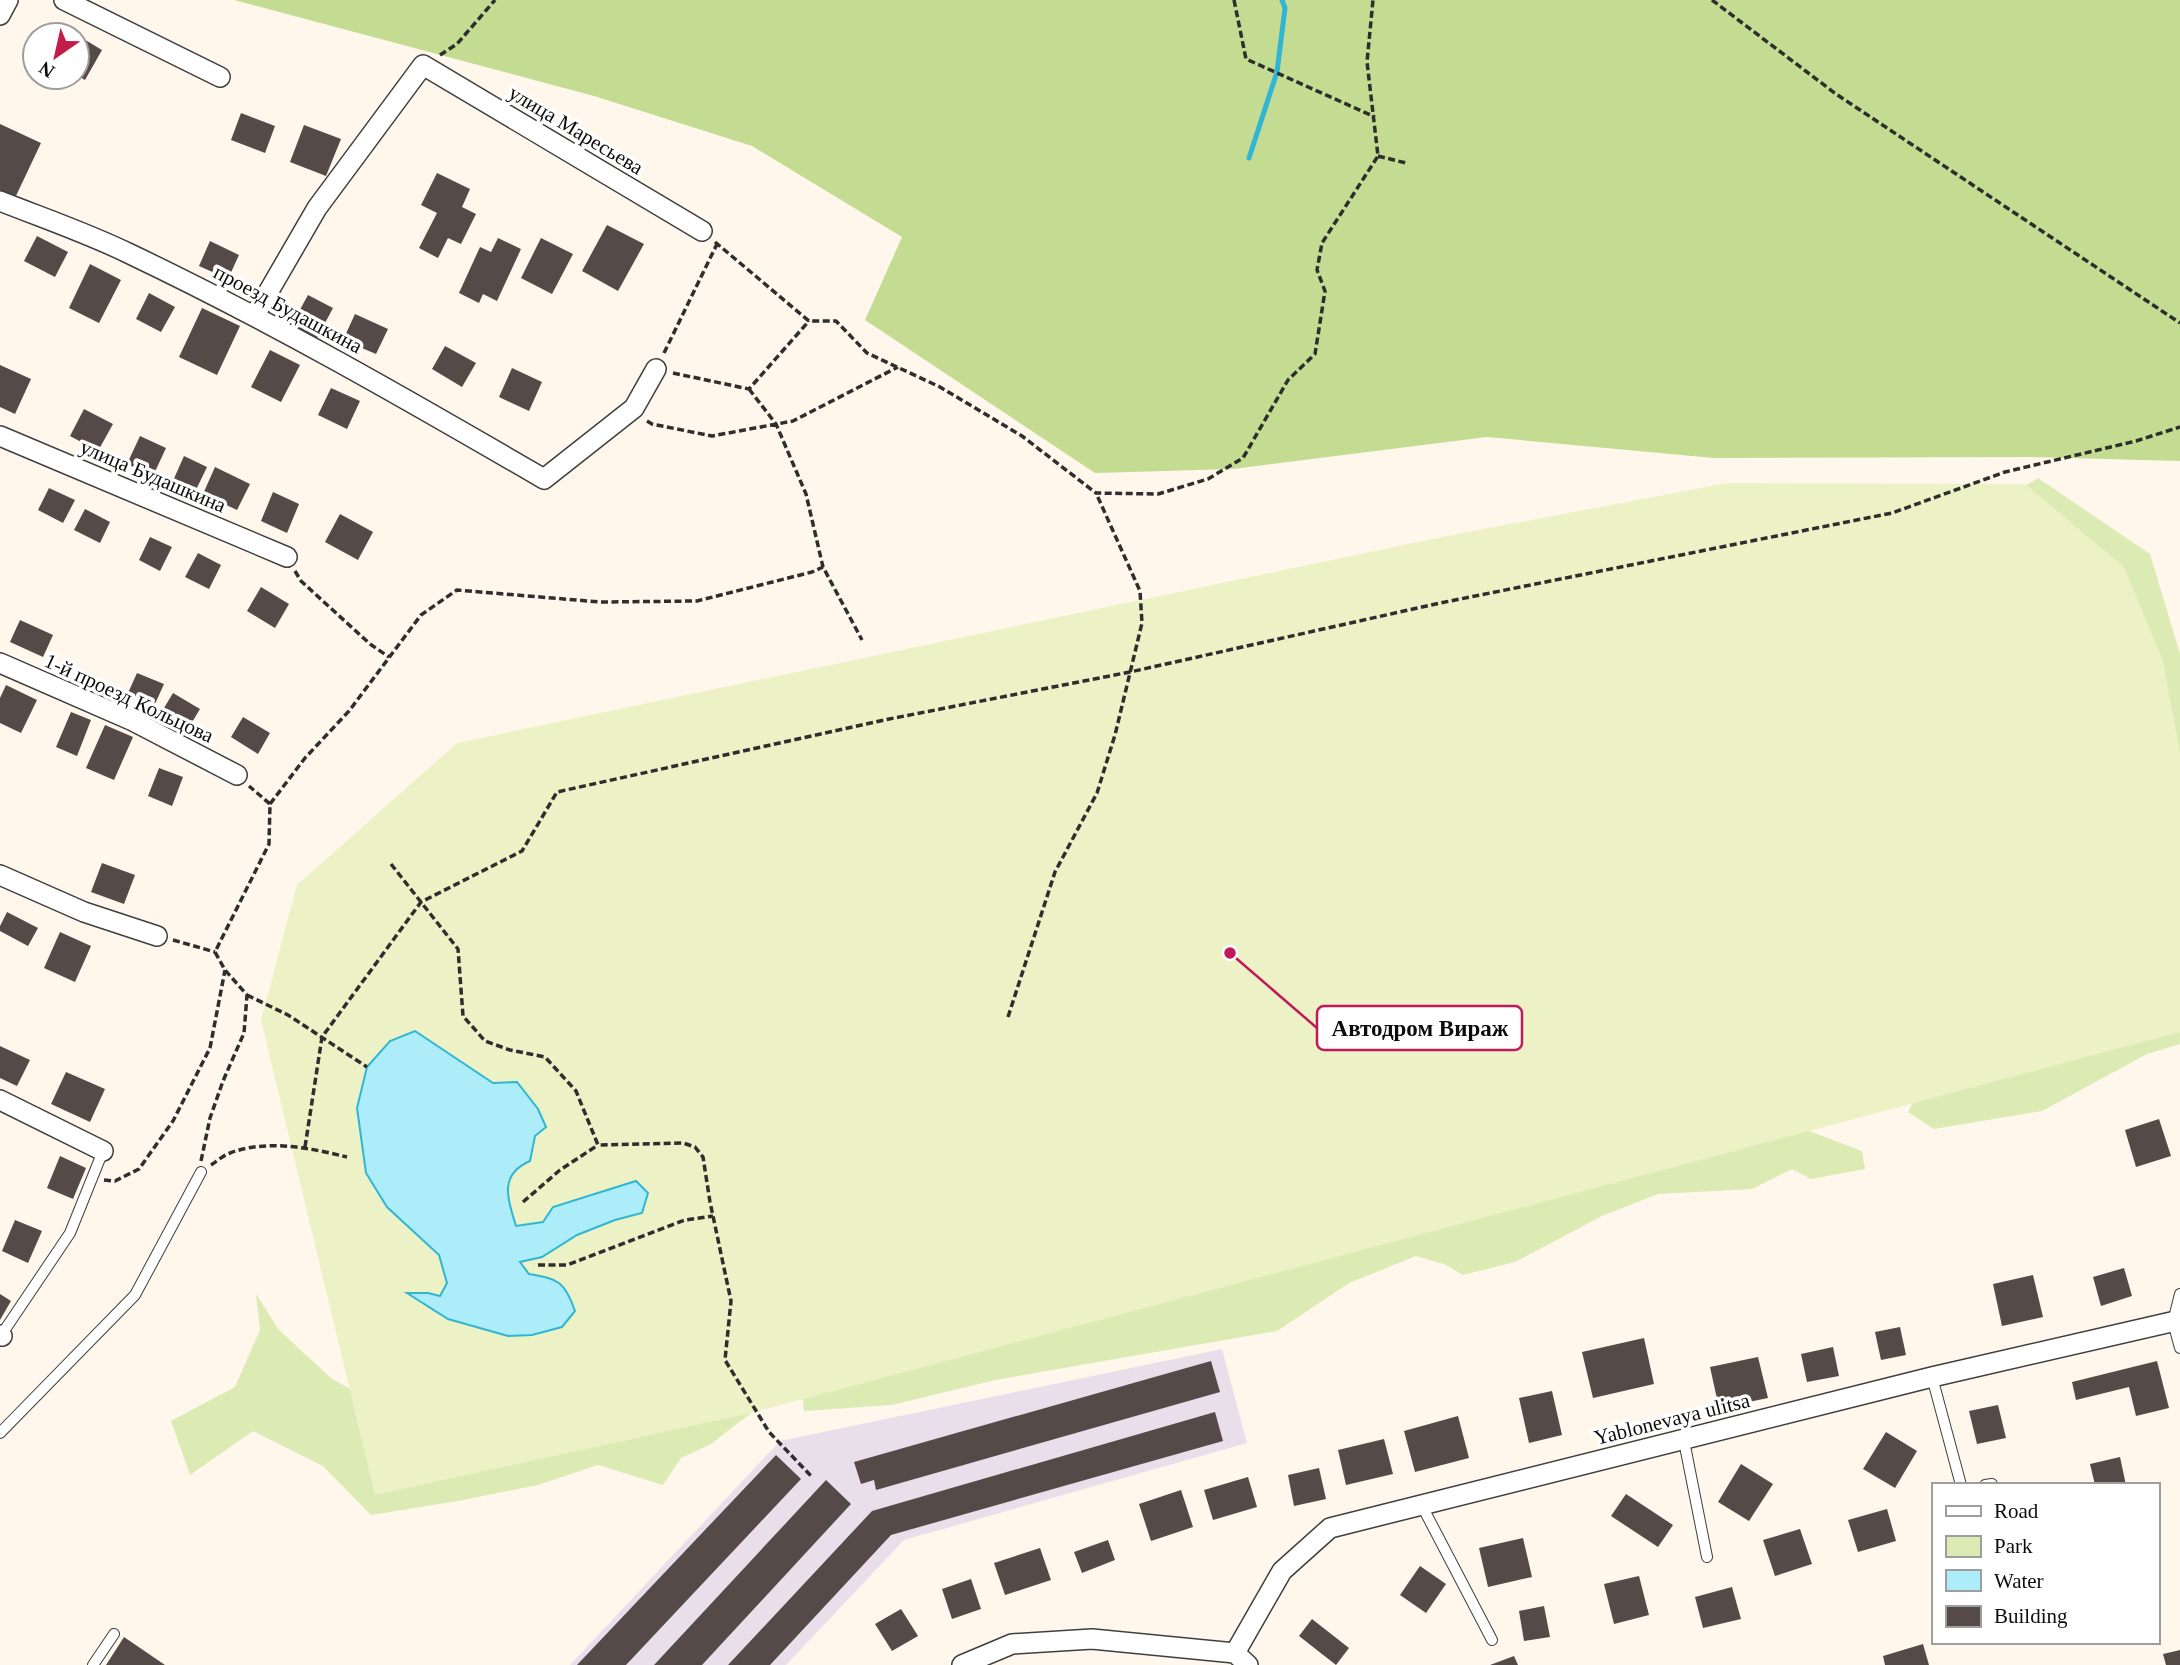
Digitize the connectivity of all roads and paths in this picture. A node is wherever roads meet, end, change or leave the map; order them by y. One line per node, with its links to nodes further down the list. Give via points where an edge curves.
1 (8, 0): 7 (street)
2 (64, 0): 9 (street)
3 (495, 0): 8 (path)
4 (1234, 0): 10 (path, via 1247,59)
5 (1373, 0): 10 (path, via 1367,62)
6 (1712, 0): 17 (path, via 1836,94)
7 (0, 15)
8 (457, 44)
9 (220, 77)
10 (1375, 117): 11 (path)
11 (1378, 156): 12 (path); 25 (path, via 1322,243 1317,270 1325,291 1315,354 1288,380 1243,458 1208,479 1158,494)
12 (1406, 163)
13 (0, 201): 15 (street, проезд Будашкина, via 125,252)
14 (710, 238): 15 (street, улица Маресьева, via 423,65 317,208); 16 (path); 19 (path)
15 (255, 315): 21 (street, проезд Будашкина, via 544,479)
16 (809, 321): 18 (path, via 836,321 867,353); 20 (path)
17 (2180, 323)
18 (898, 367): 22 (path, via 793,421); 25 (path, via 1023,436)
19 (656, 369): 20 (path); 21 (street)
20 (749, 389): 22 (path)
21 (629, 412): 22 (path, via 652,424 712,436)
22 (776, 424): 27 (path, via 806,494)
23 (2180, 428): 31 (path, via 2005,472 1892,513 1453,600)
24 (0, 436): 26 (street, улица Будашкина)
25 (1096, 493): 31 (path, via 1140,590 1142,624)
26 (288, 557): 29 (path, via 300,581)
27 (823, 567): 28 (path); 29 (path, via 696,601 600,602 457,590 421,615)
28 (862, 640)
29 (389, 657): 33 (path)
30 (0, 663): 32 (street, 1-й проезд Кольцова, via 133,721)
31 (1130, 672): 36 (path, via 557,792 522,851); 41 (path, via 1097,793 1055,872)
32 (237, 775): 33 (path)
33 (270, 804): 38 (path, via 269,844)
34 (391, 864): 36 (path)
35 (0, 875): 37 (street, via 84,912)
36 (421, 902): 42 (path); 45 (path, via 457,949 463,1016 485,1041 545,1057 576,1091)
37 (157, 936): 38 (path)
38 (215, 952): 39 (path)
39 (225, 970): 40 (path); 50 (path, via 210,1048 173,1121 139,1169 115,1181)
40 (247, 995): 42 (path); 49 (path, via 244,1033 211,1118)
41 (1008, 1017)
42 (322, 1037): 43 (path); 46 (path)
43 (367, 1067)
44 (0, 1100): 47 (street)
45 (598, 1145): 51 (path); 52 (path, via 683,1143 695,1147 703,1157)
46 (306, 1147): 48 (path); 49 (path, via 268,1146 230,1153)
47 (103, 1151): 50 (lane)
48 (347, 1157)
49 (201, 1172): 59 (lane, via 135,1295)
50 (92, 1180): 56 (lane, via 70,1233)
51 (523, 1202)
52 (713, 1216): 53 (path, via 685,1220 567,1265); 61 (path, via 731,1301 725,1360 769,1432)
53 (538, 1265)
54 (2180, 1294): 55 (lane)
55 (2177, 1321): 57 (lane); 58 (street, Yablonevaya ulitsa)
56 (1, 1336)
57 (2180, 1348)
58 (1932, 1377): 60 (street, Yablonevaya ulitsa); 62 (lane)
59 (0, 1433)
60 (1684, 1440): 63 (street, Yablonevaya ulitsa); 64 (lane)
61 (813, 1478)
62 (1960, 1483)
63 (1421, 1504): 66 (lane); 67 (street, Yablonevaya ulitsa, via 1330,1528 1282,1571)
64 (1707, 1557)
65 (114, 1634): 68 (lane)
66 (1492, 1640)
67 (1241, 1659): 69 (street, via 1092,1639 1013,1644)
68 (93, 1665)
69 (962, 1665)

